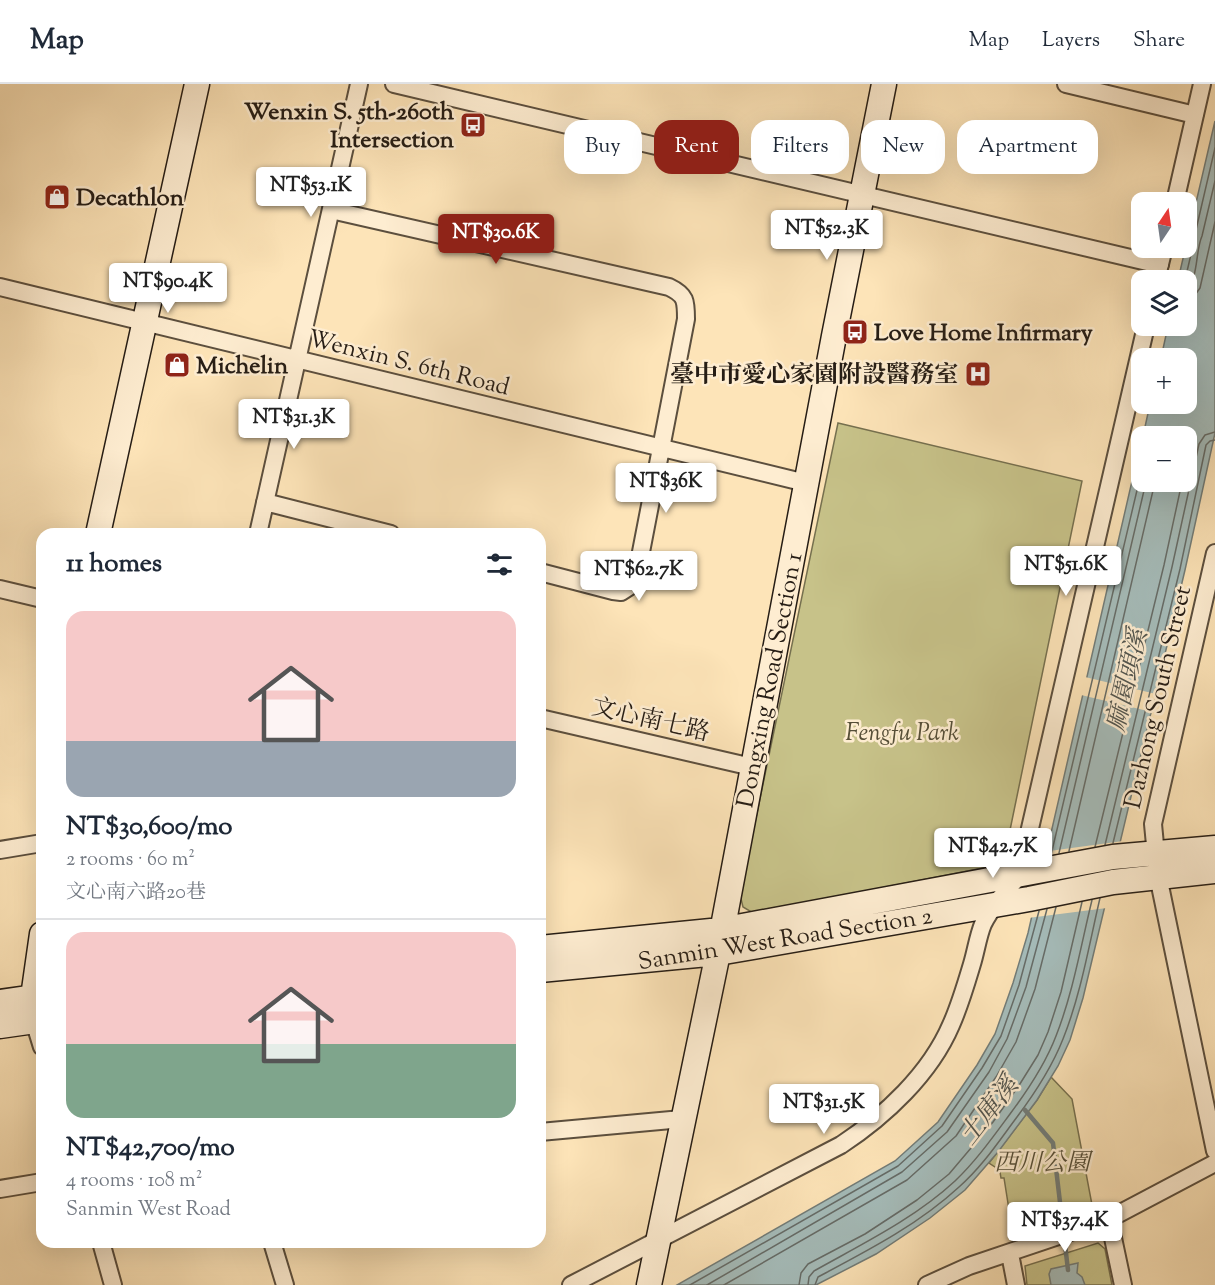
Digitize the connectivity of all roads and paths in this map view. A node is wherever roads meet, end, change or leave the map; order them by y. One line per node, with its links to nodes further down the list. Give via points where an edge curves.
1 (197, 84): 13 (street)
2 (359, 84): 10 (street)
3 (394, 84): 9 (street)
4 (884, 84): 9 (street, Dongxing Road Section 1)
5 (1066, 84): 7 (street)
6 (1202, 84): 7 (street)
7 (1195, 116): 8 (street)
8 (1177, 192)
9 (861, 195): 11 (street); 17 (street, Dongxing Road Section 1)
10 (331, 210): 15 (street); 16 (street, via 669,287 681,293 687,319)
11 (1147, 270)
12 (0, 287): 13 (street, Wenxin S. 6th Road)
13 (145, 322): 15 (street, Wenxin S. 6th Road); 19 (street)
14 (1144, 336): 33 (street)
15 (297, 359): 16 (street, Wenxin S. 6th Road); 18 (street)
16 (662, 447): 17 (street, Wenxin S. 6th Road); 23 (street, via 635,583 621,592)
17 (806, 483): 27 (street, Dongxing Road Section 1)
18 (265, 502): 20 (street); 21 (street)
19 (99, 528)
20 (259, 528)
21 (367, 528)
22 (1215, 553): 31 (street, Dazhong South Street, via 1153,824)
23 (546, 574)
24 (0, 588): 25 (street)
25 (36, 597)
26 (546, 719): 27 (street, 文心南七路)
27 (752, 766): 35 (street, Dongxing Road Section 1)
28 (36, 844): 30 (street)
29 (1215, 848): 31 (street)
30 (0, 850)
31 (1157, 865): 32 (street); 33 (street, via 1113,857); 34 (street, Sanmin West Road Section 2, via 1113,882); 44 (street, Dazhong South Street)
32 (1215, 871)
33 (1027, 874): 34 (street); 35 (street)
34 (994, 905): 35 (street, Sanmin West Road Section 2); 49 (street, via 983,924 950,1027 924,1069 897,1100 841,1145)
35 (719, 942): 36 (street, Sanmin West Road Section 2); 37 (street, Sanmin West Road Section 2); 42 (street, Dongxing Road Section 1)
36 (546, 948)
37 (546, 969)
38 (0, 1002): 39 (street)
39 (36, 1008)
40 (36, 1009): 41 (street)
41 (0, 1026)
42 (682, 1119): 43 (street); 49 (street, Dongxing Road Section 1)
43 (546, 1131)
44 (1215, 1151)
45 (1215, 1163): 48 (street)
46 (36, 1183): 47 (street)
47 (0, 1189)
48 (1109, 1220): 52 (street); 59 (street)
49 (659, 1241): 53 (street, Dongxing Road Section 1); 56 (street)
50 (103, 1248): 54 (street)
51 (274, 1248): 55 (street)
52 (1010, 1254): 57 (street, via 969,1266); 58 (street)
53 (650, 1280)
54 (113, 1285)
55 (285, 1285)
56 (571, 1285)
57 (927, 1285)
58 (1017, 1285)
59 (1123, 1285)

